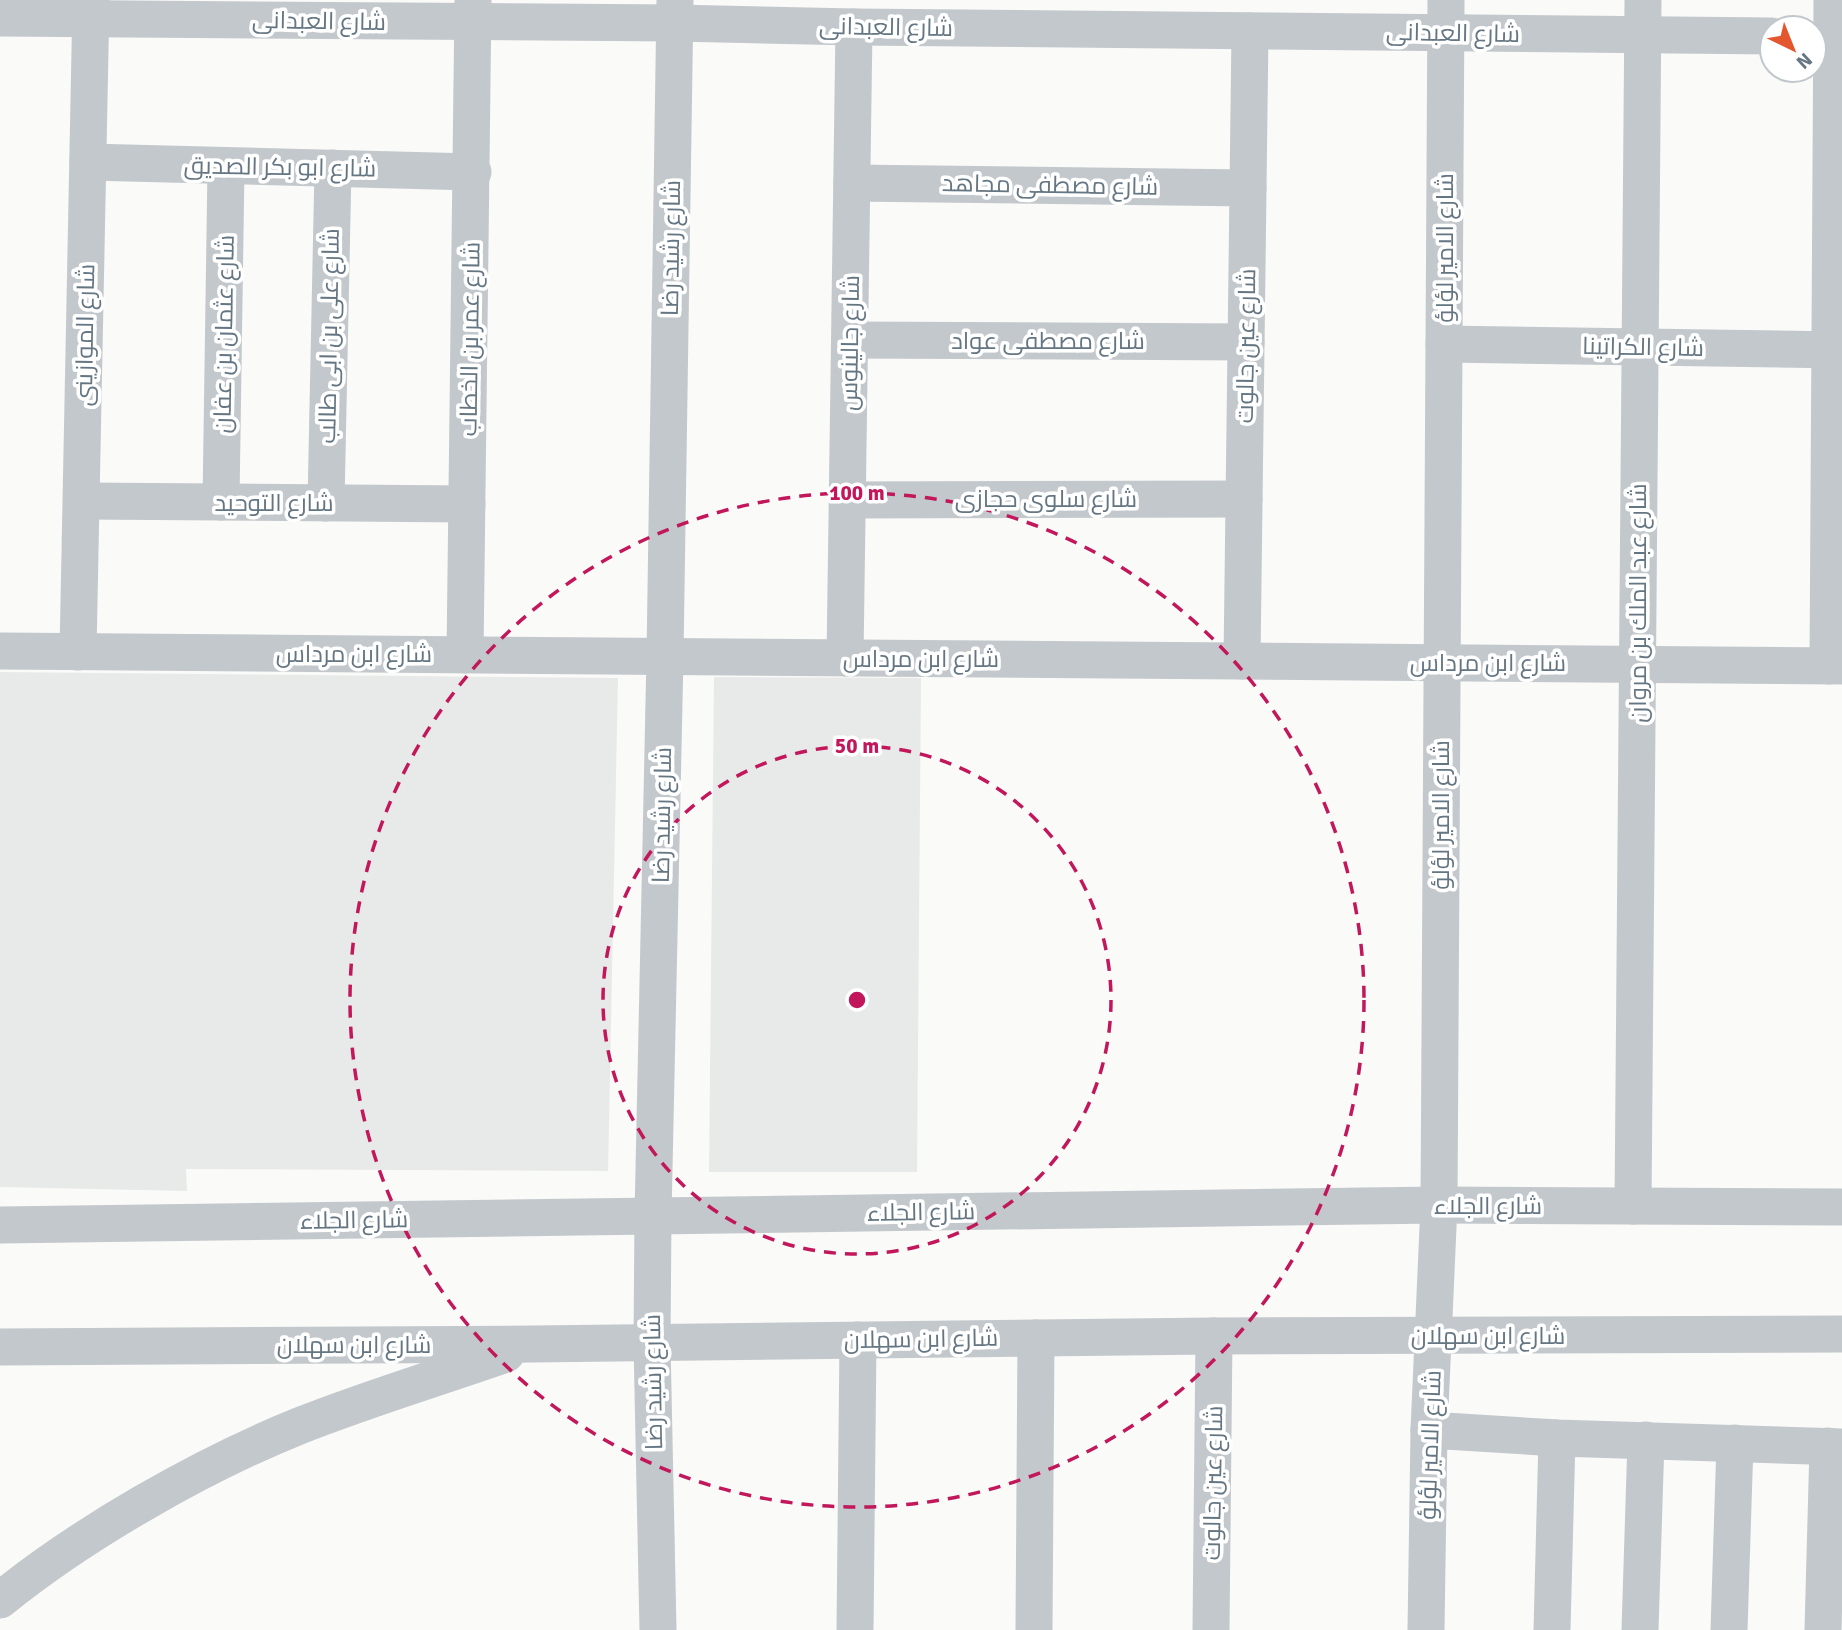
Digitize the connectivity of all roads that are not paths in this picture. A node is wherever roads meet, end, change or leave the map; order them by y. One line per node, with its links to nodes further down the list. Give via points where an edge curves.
1 (1832, 0): 13 (street)
2 (91, 9): 3 (street, شارع العبدانى); 9 (street, شارع العبدانى); 14 (street, شارع الموازينى)
3 (284, 10): 4 (street, شارع العبدانى)
4 (473, 11): 5 (street, شارع العبدانى); 17 (street, شارع عمر بن الخطاب)
5 (675, 11): 10 (street, شارع العبدانى); 34 (street, شارع رشيد رضا)
6 (1105, 15): 10 (street, شارع العبدانى); 11 (street, شارع العبدانى)
7 (1446, 17): 8 (street, شارع العبدانى); 11 (street, شارع العبدانى); 22 (street, شارع الامير لؤلؤ)
8 (1643, 17): 12 (street, شارع العبدانى); 23 (street, شارع عبد الملك بن مروان)
9 (0, 18)
10 (854, 27): 18 (street, شارع جالينوس)
11 (1250, 31): 19 (street, شارع عين جالوت)
12 (1758, 34)
13 (1829, 36): 24 (street)
14 (88, 162): 15 (street, شارع ابو بكر الصديق); 27 (street, شارع الموازينى)
15 (226, 166): 16 (street, شارع ابو بكر الصديق); 28 (street, شارع عثمان بن عفان)
16 (333, 168): 17 (street, شارع ابو بكر الصديق); 29 (street, شارع على بن ابى طالب)
17 (473, 172): 30 (street, شارع عمر بن الخطاب)
18 (852, 183): 19 (street, شارع مصطفى مجاهد); 20 (street, شارع جالينوس)
19 (1248, 188): 21 (street, شارع عين جالوت)
20 (850, 341): 21 (street, شارع مصطفى عواد); 26 (street, شارع جالينوس)
21 (1246, 342): 25 (street, شارع عين جالوت)
22 (1444, 344): 23 (street, شارع الكراتينا); 37 (street, شارع الامير لؤلؤ)
23 (1640, 347): 24 (street, شارع الكراتينا); 38 (street, شارع عبد الملك بن مروان)
24 (1836, 350): 39 (street)
25 (1244, 499): 26 (street, شارع سلوى حجازى); 36 (street, شارع عين جالوت)
26 (847, 500): 35 (street, شارع جالينوس)
27 (82, 501): 28 (street, شارع التوحيد); 32 (street, شارع الموازينى)
28 (221, 502): 29 (street, شارع التوحيد)
29 (326, 503): 30 (street, شارع التوحيد)
30 (467, 504): 33 (street, شارع عمر بن الخطاب)
31 (0, 651): 32 (street, شارع ابن مرداس)
32 (78, 652): 33 (street, شارع ابن مرداس)
33 (465, 655): 34 (street, شارع ابن مرداس)
34 (665, 656): 35 (street, شارع ابن مرداس); 43 (street, شارع رشيد رضا)
35 (845, 659): 36 (street, شارع ابن مرداس)
36 (1242, 661): 37 (street, شارع ابن مرداس)
37 (1442, 663): 38 (street, شارع ابن مرداس); 40 (street, شارع الامير لؤلؤ)
38 (1637, 664): 39 (street, شارع ابن مرداس); 41 (street, شارع عبد الملك بن مروان)
39 (1835, 666)
40 (1439, 1205): 41 (street, شارع الجلاء); 43 (street, شارع الجلاء); 47 (street, شارع الامير لؤلؤ)
41 (1633, 1206): 42 (street, شارع الجلاء)
42 (1842, 1207)
43 (653, 1216): 44 (street, شارع الجلاء); 50 (street, شارع رشيد رضا)
44 (0, 1224)
45 (1842, 1334): 47 (street, شارع ابن سهلان)
46 (1214, 1336): 47 (street, شارع ابن سهلان); 48 (street, شارع ابن سهلان); 62 (street, شارع عين جالوت)
47 (1433, 1337): 53 (street, شارع الامير لؤلؤ)
48 (1036, 1338): 49 (street, شارع ابن سهلان); 61 (street)
49 (858, 1340): 50 (street, شارع ابن سهلان); 60 (street)
50 (652, 1343): 51 (street, شارع ابن سهلان); 59 (street, شارع رشيد رضا)
51 (533, 1344): 52 (street, شارع ابن سهلان); 58 (street, via 296,1427 220,1463 74,1546)
52 (0, 1347)
53 (1429, 1430): 54 (street); 63 (street, شارع الامير لؤلؤ)
54 (1557, 1438): 55 (street); 64 (street)
55 (1646, 1440): 56 (street); 65 (street)
56 (1735, 1443): 57 (street); 66 (street)
57 (1835, 1446): 67 (street)
58 (0, 1600)
59 (658, 1630)
60 (855, 1630)
61 (1034, 1630)
62 (1211, 1630)
63 (1426, 1630)
64 (1552, 1630)
65 (1640, 1630)
66 (1729, 1630)
67 (1823, 1630)

